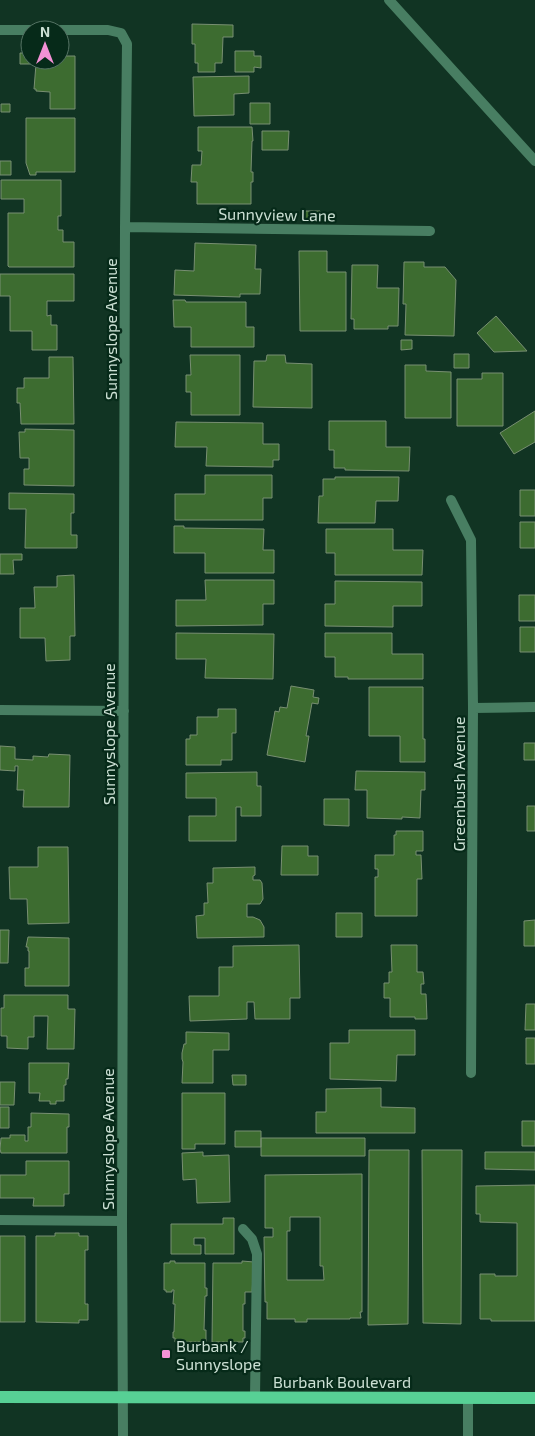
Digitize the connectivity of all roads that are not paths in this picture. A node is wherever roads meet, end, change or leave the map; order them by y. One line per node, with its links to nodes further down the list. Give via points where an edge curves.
1 (389, 0): 5 (street)
2 (0, 30): 3 (street)
3 (20, 30)
4 (70, 30): 6 (street, Sunnyslope Avenue, via 121,33 127,44)
5 (535, 161)
6 (125, 227): 7 (street, Sunnyview Lane); 12 (street, Sunnyslope Avenue)
7 (430, 231)
8 (451, 500): 10 (street, Greenbush Avenue, via 471,540)
9 (535, 707): 10 (street)
10 (473, 708): 13 (street, Greenbush Avenue)
11 (0, 710): 12 (street)
12 (124, 711): 15 (street, Sunnyslope Avenue)
13 (471, 1073)
14 (0, 1220): 15 (street)
15 (122, 1221): 20 (street, Sunnyslope Avenue)
16 (243, 1229): 18 (street, via 252,1239 257,1254)
17 (0, 1397): 20 (main road, Burbank Boulevard)
18 (255, 1397): 19 (main road, Burbank Boulevard); 20 (main road, Burbank Boulevard)
19 (468, 1397): 21 (main road, Burbank Boulevard); 23 (street)
20 (123, 1398): 22 (street, Sunnyslope Avenue)
21 (535, 1398)
22 (123, 1436)
23 (468, 1436)

